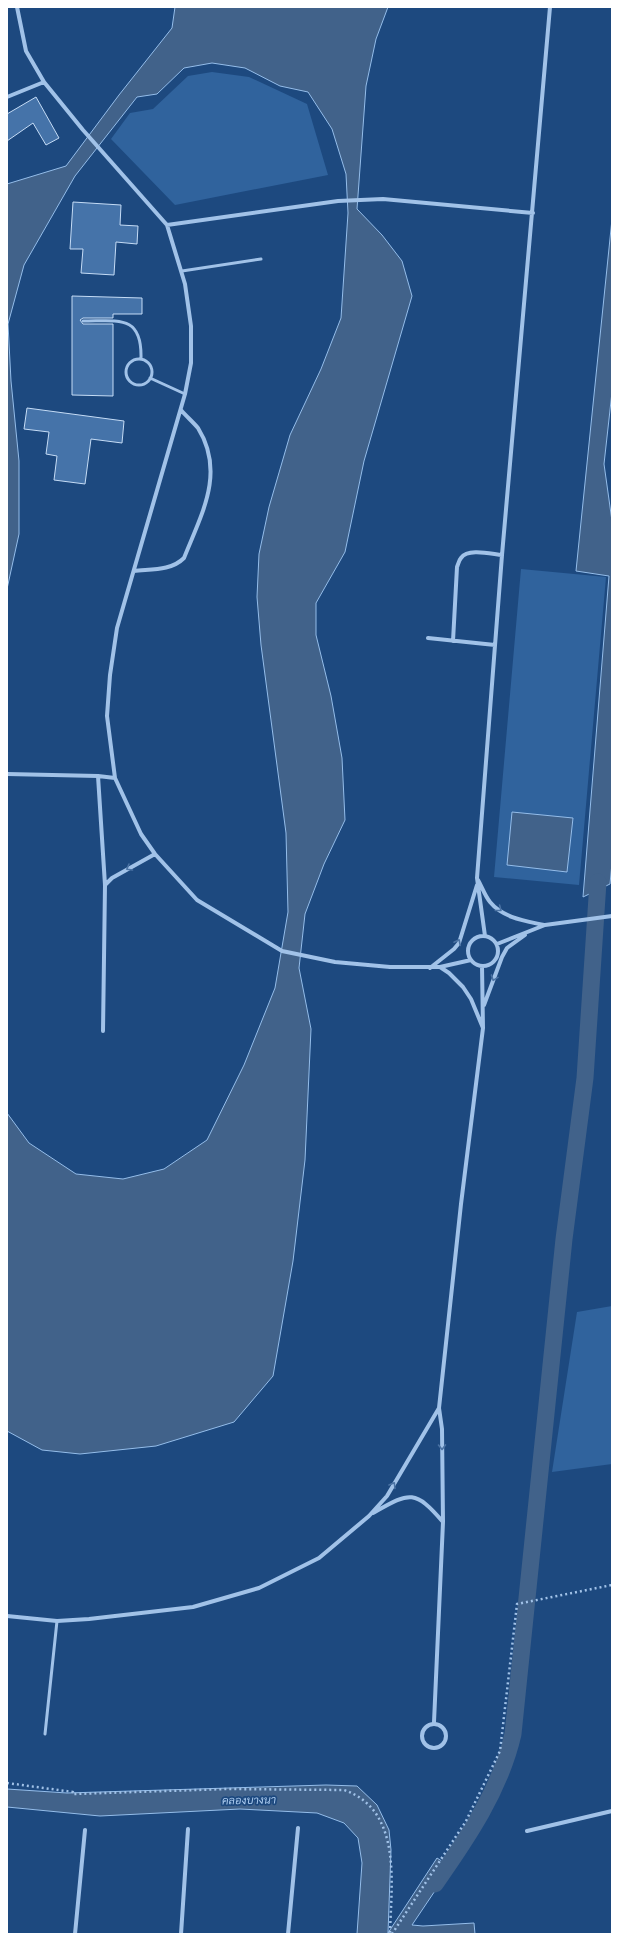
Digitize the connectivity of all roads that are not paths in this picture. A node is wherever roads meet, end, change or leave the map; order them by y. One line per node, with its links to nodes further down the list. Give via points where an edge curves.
1 (17, 7): 3 (street, via 26,51)
2 (550, 7): 5 (street)
3 (44, 82): 4 (street); 6 (street)
4 (7, 96)
5 (533, 212): 6 (street, via 384,199 338,201); 14 (street)
6 (167, 225): 8 (street)
7 (261, 259): 8 (lane)
8 (182, 271): 12 (street, via 192,326 191,363)
9 (83, 320): 10 (lane, via 126,323 136,330 140,337)
10 (141, 358): 11 (lane, via 151,367); 11 (lane, via 128,363 125,369 126,376 136,385 143,385)
11 (150, 378): 12 (lane)
12 (186, 394): 13 (street)
13 (181, 410): 15 (street); 15 (street, via 197,427 206,445 212,470 209,494 184,558 171,567)
14 (502, 555): 17 (street, via 474,553 460,558 457,567); 18 (street)
15 (134, 571): 21 (street, via 118,628 110,675 107,716)
16 (428, 638): 17 (street)
17 (453, 641): 18 (street)
18 (495, 645): 23 (street)
19 (7, 774): 20 (street)
20 (98, 776): 21 (street); 25 (street)
21 (115, 778): 22 (street, via 141,834)
22 (155, 854): 25 (street, one-way to 25, via 112,878); 34 (street, via 197,900 291,954 335,962)
23 (477, 878): 24 (street); 27 (street, one-way to 27, via 490,902 501,912)
24 (478, 883): 29 (street); 34 (street, one-way to 24, via 459,943)
25 (105, 885): 37 (street)
26 (612, 916): 27 (street)
27 (545, 926): 28 (street)
28 (536, 929): 30 (street); 35 (street, one-way to 35, via 507,948)
29 (486, 936): 30 (street); 31 (street, via 472,941 468,954)
30 (497, 944): 32 (street, via 498,955 494,961)
31 (471, 960): 32 (street); 33 (street)
32 (482, 966): 35 (street)
33 (440, 967): 34 (street); 36 (street, via 463,987)
34 (430, 968)
35 (483, 1007): 36 (street)
36 (483, 1028): 38 (street)
37 (103, 1031)
38 (439, 1408): 39 (street, one-way to 38, via 387,1496); 40 (street, one-way to 40, via 442,1429)
39 (369, 1516): 40 (street, via 401,1498 414,1497 429,1506); 42 (street, via 319,1558 259,1588 193,1607)
40 (443, 1522): 43 (street)
41 (7, 1616): 42 (street)
42 (57, 1621): 44 (lane)
43 (434, 1722): 43 (street, via 446,1732 446,1741 439,1748 430,1748 423,1743 421,1734 425,1726)
44 (45, 1734)
45 (612, 1811): 49 (street)
46 (298, 1828): 52 (street)
47 (188, 1829): 51 (street)
48 (85, 1830): 50 (street)
49 (527, 1832)
50 (75, 1934)
51 (181, 1934)
52 (288, 1934)

